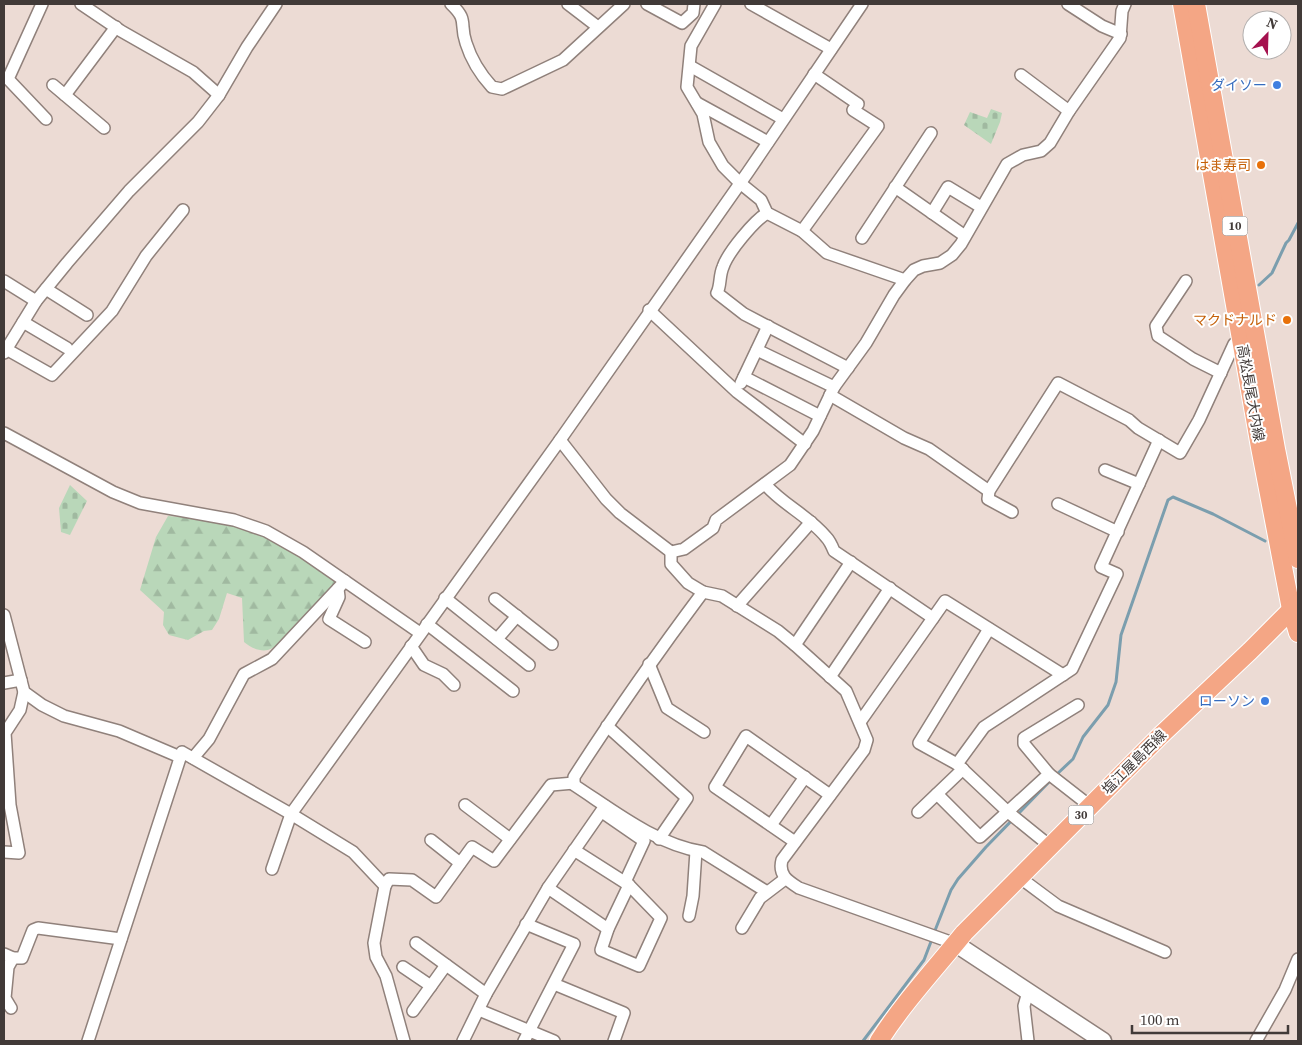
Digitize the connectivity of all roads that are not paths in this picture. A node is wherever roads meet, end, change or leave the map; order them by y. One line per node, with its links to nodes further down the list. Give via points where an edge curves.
1 (42, 4): 21 (street)
2 (276, 4): 26 (street)
3 (451, 4): 17 (street, via 461,14 465,42 482,76 492,87 502,89 564,60)
4 (568, 4): 17 (street)
5 (624, 4): 17 (street)
6 (648, 4): 7 (street, via 682,23 693,13)
7 (694, 4)
8 (715, 4): 20 (street, via 691,46)
9 (751, 4): 19 (street)
10 (862, 4): 19 (street)
11 (1068, 4): 18 (street)
12 (1126, 4): 18 (street, via 1122,11)
13 (1182, 4): 52 (main road, 高松長尾大内線 / 10)
14 (1196, 4): 75 (main road, 高松長尾大内線 / 10)
15 (87, 5): 16 (street)
16 (116, 27): 25 (street); 26 (street, via 193,72)
17 (598, 27)
18 (1121, 34): 28 (street)
19 (831, 50): 22 (street)
20 (690, 66): 27 (street, via 687,87); 30 (street)
21 (6, 74): 29 (street)
22 (814, 74): 30 (street); 40 (street, via 858,104 853,110 878,126)
23 (1020, 75): 28 (street)
24 (53, 85): 25 (street)
25 (65, 95): 31 (street)
26 (219, 95): 46 (street, via 198,122 129,191)
27 (696, 102): 33 (street); 34 (street, via 703,114 708,142 723,166)
28 (1069, 111): 36 (street, via 1050,143 1041,151 1023,155 1007,164)
29 (46, 119)
30 (784, 119): 33 (street)
31 (104, 128)
32 (932, 132): 35 (street)
33 (768, 142): 34 (street)
34 (740, 183): 38 (street, via 760,200); 48 (street)
35 (895, 188): 39 (street); 42 (street)
36 (982, 207): 39 (street, via 948,187); 41 (street)
37 (182, 210): 55 (street, via 146,256 112,311 52,374)
38 (767, 213): 40 (street); 51 (street, via 758,218 723,265 717,293 744,314)
39 (932, 213): 41 (street)
40 (802, 231): 43 (street, via 828,254)
41 (965, 236): 43 (street, via 952,255 940,263 914,270)
42 (862, 238)
43 (905, 280): 56 (street)
44 (4, 281): 47 (street)
45 (1186, 281): 57 (street, via 1156,326 1158,336)
46 (46, 289): 47 (street); 49 (street)
47 (36, 301): 50 (street)
48 (649, 310): 60 (street); 63 (street)
49 (87, 314)
50 (23, 322): 53 (street); 55 (street)
51 (768, 326): 54 (street); 56 (street)
52 (1242, 343): 57 (street, via 1234,344); 83 (main road, 高松長尾大内線 / 10, via 1260,447)
53 (67, 348)
54 (757, 350): 58 (street); 59 (street)
55 (5, 351)
56 (848, 368): 59 (street)
57 (1221, 373): 64 (street, via 1180,452)
58 (744, 378): 60 (street); 61 (street)
59 (832, 391): 61 (street); 69 (street, via 904,438 929,449)
60 (737, 392): 65 (street)
61 (820, 416): 65 (street)
62 (4, 433): 77 (street, via 113,492 140,502 234,520 266,531 303,552)
63 (560, 440): 74 (street, via 620,513); 80 (street)
64 (1159, 440): 68 (street); 69 (street, via 1058,382)
65 (805, 444): 67 (street, via 790,465)
66 (1105, 470): 68 (street)
67 (765, 484): 72 (street); 74 (street, via 716,520 713,528 684,549)
68 (1139, 484): 73 (street)
69 (990, 491): 71 (street, via 988,499)
70 (1058, 504): 73 (street)
71 (1012, 512)
72 (811, 522): 76 (street, via 827,537 834,551); 82 (street)
73 (1118, 532): 99 (street, via 1101,567 1117,574 1072,669)
74 (671, 552): 79 (street, via 671,564 688,583)
75 (1298, 559)
76 (851, 562): 78 (street); 95 (street)
77 (342, 585): 91 (street); 93 (street, via 329,619); 112 (street, via 272,659 244,674 209,739)
78 (890, 588): 86 (street); 100 (street)
79 (703, 592): 82 (street, via 722,596); 97 (street)
80 (445, 598): 87 (street); 92 (street)
81 (496, 599): 85 (street)
82 (737, 606): 95 (street)
83 (1295, 606): 90 (main road, 高松長尾大内線 / 10); 120 (main road, 塩江屋島西線 / 30)
84 (4, 615): 89 (street)
85 (517, 616): 92 (street); 94 (street)
86 (933, 618): 88 (street, via 945,601); 107 (street)
87 (427, 624): 91 (street); 104 (street)
88 (989, 629): 99 (street); 113 (street, via 919,743)
89 (7, 633): 101 (street)
90 (1298, 633)
91 (420, 634): 96 (street)
92 (496, 639): 98 (street)
93 (365, 642)
94 (552, 644)
95 (795, 645): 100 (street)
96 (411, 646): 103 (street, via 424,665 443,674); 123 (street)
97 (649, 664): 109 (street); 110 (street, via 667,708)
98 (529, 665)
99 (1063, 675): 113 (street, via 984,727)
100 (830, 677): 107 (street, via 846,691)
101 (21, 680): 102 (street); 105 (street)
102 (4, 683)
103 (454, 685)
104 (513, 691)
105 (24, 692): 108 (street, via 20,710); 111 (street, via 64,716 119,731)
106 (1078, 705): 114 (street, via 1024,738 1024,744)
107 (860, 722): 118 (street, via 867,740 864,750)
108 (8, 724): 133 (street, via 5,733 10,805 19,853)
109 (607, 726): 116 (street, via 574,777); 127 (street, via 687,798)
110 (704, 732)
111 (180, 757): 112 (street, via 182,752); 146 (street)
112 (193, 758): 123 (street)
113 (960, 766): 117 (street); 124 (street)
114 (1053, 776): 120 (street); 124 (street)
115 (805, 777): 118 (street); 125 (street); 125 (street, via 746,736 715,787)
116 (574, 784): 121 (street); 126 (street, via 551,785)
117 (937, 794): 122 (street); 124 (street, via 980,837)
118 (830, 795): 129 (street)
119 (465, 805): 126 (street)
120 (1090, 806): 130 (main road, 塩江屋島西線 / 30)
121 (603, 809): 127 (street); 131 (street); 138 (street, via 644,841)
122 (918, 812)
123 (291, 814): 135 (street); 139 (street, via 353,852)
124 (1012, 815): 130 (street)
125 (771, 826): 129 (street)
126 (510, 839): 134 (street, via 494,860 472,847)
127 (659, 839): 132 (street)
128 (432, 840): 134 (street)
129 (795, 842): 137 (street, via 780,867)
130 (1050, 846): 136 (main road, 塩江屋島西線 / 30)
131 (574, 850): 138 (street); 140 (street)
132 (696, 851): 141 (street); 142 (street)
133 (4, 852)
134 (460, 863): 139 (street, via 436,896 412,880 389,879)
135 (272, 869)
136 (1019, 877): 147 (main road, 塩江屋島西線 / 30); 149 (street, via 1058,906)
137 (785, 879): 141 (street); 147 (street, via 799,888)
138 (627, 884): 145 (street); 145 (street, via 660,918 639,966 601,950)
139 (385, 886): 164 (street, via 374,943)
140 (548, 888): 143 (street); 145 (street)
141 (766, 892): 144 (street)
142 (689, 916)
143 (526, 924): 155 (street, via 574,944); 158 (street)
144 (742, 928)
145 (608, 929)
146 (121, 938): 150 (street, via 38,928 32,930 22,958); 163 (street)
147 (942, 938): 157 (street); 168 (main road, 塩江屋島西線 / 30, via 934,967)
148 (416, 943): 152 (street)
149 (1165, 952)
150 (9, 956): 159 (street, via 5,998)
151 (1298, 959): 154 (street)
152 (446, 965): 156 (street); 158 (street)
153 (403, 967): 156 (street)
154 (1295, 972): 171 (street)
155 (554, 984): 162 (street); 167 (street, via 624,1013)
156 (431, 986): 161 (street)
157 (1028, 992): 169 (street, via 1024,1006); 170 (street)
158 (486, 994): 160 (street)
159 (11, 1008)
160 (479, 1010): 162 (street); 165 (street)
161 (413, 1012)
162 (527, 1036): 166 (street)
163 (88, 1041)
164 (404, 1041)
165 (463, 1041)
166 (554, 1041)
167 (614, 1041)
168 (879, 1041)
169 (1028, 1041)
170 (1103, 1041)
171 (1256, 1041)

